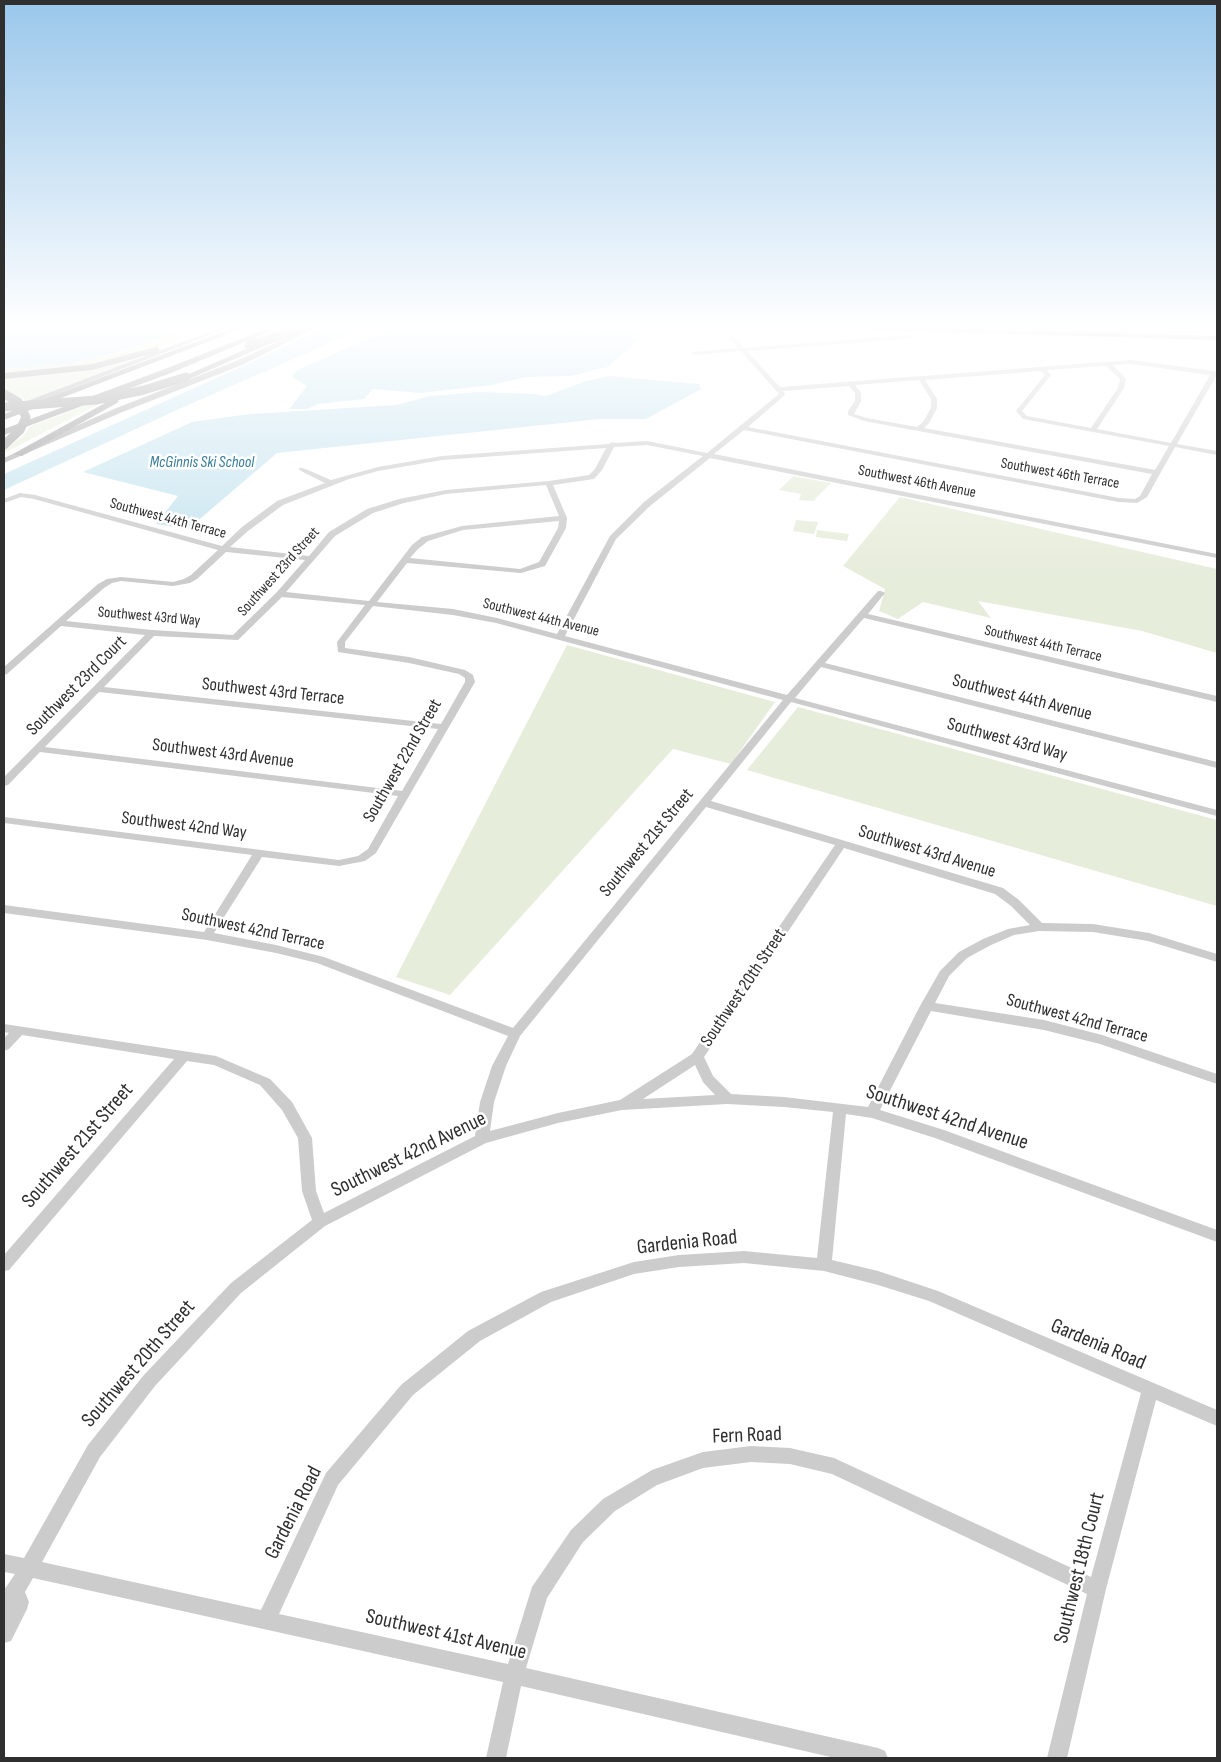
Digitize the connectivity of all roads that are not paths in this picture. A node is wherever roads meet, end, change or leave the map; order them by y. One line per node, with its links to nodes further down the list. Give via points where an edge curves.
1 (22, 410): 13 (highway)
2 (22, 410): 20 (highway, bridge, via 26,417 20,430)
3 (44, 410): 14 (highway)
4 (63, 410): 18 (highway)
5 (96, 410): 23 (highway, bridge)
6 (120, 410): 23 (main road)
7 (765, 410): 15 (street)
8 (852, 410): 16 (street, via 851,414 866,420)
9 (933, 410): 16 (street)
10 (1021, 410): 17 (street, via 1025,418)
11 (1106, 410): 17 (street)
12 (1195, 410): 21 (street)
13 (4, 417)
14 (4, 425)
15 (743, 428): 24 (street); 27 (street, Southwest 46th Terrace, via 1120,500 1137,501 1143,497)
16 (919, 429): 27 (street)
17 (1092, 431): 21 (street)
18 (4, 432)
19 (612, 444): 24 (street, Southwest 46th Avenue, via 647,443); 28 (street, Southwest 46th Avenue, via 442,458 378,469); 29 (street, via 591,477)
20 (4, 445)
21 (1174, 446): 22 (street); 27 (street)
22 (1217, 453)
23 (18, 454): 25 (main road)
24 (710, 454): 33 (street, Southwest 46th Avenue); 42 (street, via 647,504 613,538)
25 (4, 461)
26 (301, 469): 28 (street)
27 (1157, 473)
28 (329, 482): 32 (street, Southwest 46th Avenue, via 260,516)
29 (548, 484): 31 (street); 34 (street, Southwest 23rd Street, via 446,492 402,501 370,511 348,523 332,534)
30 (4, 501): 32 (street, Southwest 44th Terrace, via 20,495 35,497)
31 (563, 518): 35 (street, via 462,528 438,534 415,547); 35 (street, via 562,528 542,564 533,569 521,571)
32 (224, 549): 34 (street, Southwest 44th Terrace); 40 (street, Southwest 46th Avenue, via 187,581 173,584 121,579 110,581)
33 (1217, 556)
34 (310, 558): 37 (street, Southwest 23rd Street)
35 (406, 560): 38 (street)
36 (881, 593): 39 (street, Southwest 21st Street)
37 (280, 594): 38 (street, Southwest 44th Avenue); 43 (street, Southwest 23rd Street)
38 (373, 603): 42 (street, Southwest 44th Avenue, via 453,612); 49 (street, Southwest 22nd Street, via 341,642 341,650 409,660 462,672 470,677)
39 (862, 615): 44 (street, Southwest 21st Street); 48 (street, Southwest 44th Terrace)
40 (60, 623): 41 (street, Southwest 43rd Way); 45 (street, Southwest 46th Avenue)
41 (152, 633): 43 (street, Southwest 43rd Way); 46 (street, Southwest 23rd Court)
42 (560, 637): 47 (street, Southwest 44th Avenue)
43 (235, 638)
44 (819, 664): 47 (street, Southwest 21st Street); 51 (street, Southwest 44th Avenue)
45 (4, 672)
46 (99, 689): 49 (street, Southwest 43rd Terrace); 50 (street, Southwest 23rd Court)
47 (789, 699): 54 (street, Southwest 21st Street); 55 (street, Southwest 43rd Way)
48 (1217, 699)
49 (444, 727): 53 (street, Southwest 22nd Street)
50 (39, 748): 52 (street, Southwest 23rd Court); 53 (street, Southwest 43rd Avenue)
51 (1217, 765)
52 (4, 783)
53 (404, 794): 59 (street, Southwest 22nd Street, via 372,851)
54 (705, 803): 57 (street, Southwest 43rd Avenue); 67 (street, Southwest 21st Street)
55 (1217, 813)
56 (4, 820): 58 (street, Southwest 42nd Way)
57 (841, 845): 61 (street, Southwest 43rd Avenue, via 999,891); 70 (street, Southwest 20th Street)
58 (258, 853): 59 (street, Southwest 42nd Way, via 339,863); 62 (street)
59 (361, 859)
60 (4, 908): 62 (street, Southwest 42nd Terrace)
61 (1040, 927): 63 (street, via 1093,928 1149,937); 64 (street, via 1012,932 963,955 944,974)
62 (207, 936): 67 (street, Southwest 42nd Terrace, via 320,960)
63 (1217, 958)
64 (926, 1006): 71 (street, Southwest 42nd Terrace, via 1044,1025 1102,1040); 75 (street)
65 (4, 1028): 66 (street, Southwest 42nd Avenue)
66 (19, 1031): 68 (street); 69 (street, Southwest 42nd Avenue)
67 (515, 1034): 76 (street, Southwest 21st Street, via 499,1066 487,1102)
68 (4, 1046)
69 (185, 1054): 77 (street, Southwest 42nd Avenue, via 216,1061 265,1082 287,1106 305,1138 309,1191); 79 (street, Southwest 21st Street)
70 (697, 1057): 72 (street, via 708,1079); 73 (street, Southwest 20th Street)
71 (1217, 1079)
72 (727, 1099): 73 (street, Southwest 42nd Avenue); 74 (street, Southwest 42nd Avenue)
73 (622, 1105): 76 (street, Southwest 42nd Avenue)
74 (840, 1108): 75 (street, Southwest 42nd Avenue); 80 (street)
75 (872, 1113): 78 (street, Southwest 42nd Avenue, via 939,1134)
76 (482, 1139): 77 (street, Southwest 42nd Avenue)
77 (320, 1222): 84 (street, Southwest 20th Street, via 236,1288 148,1381 94,1451)
78 (1217, 1236)
79 (4, 1265)
80 (824, 1265): 81 (street, Gardenia Road, via 933,1296); 87 (street, Gardenia Road, via 744,1257 678,1261 634,1268 546,1297 474,1336 407,1390 332,1479)
81 (1150, 1390): 82 (street, Gardenia Road); 85 (street, Southwest 18th Court)
82 (1217, 1418)
83 (4, 1563): 84 (street, Southwest 41st Avenue)
84 (28, 1568): 86 (street, Southwest 20th Street); 87 (street, Southwest 41st Avenue)
85 (1097, 1589): 89 (street, Fern Road, via 834,1466 790,1456 751,1454 703,1460 652,1478 609,1506 577,1536 539,1594); 92 (street, Southwest 18th Court)
86 (9, 1598): 88 (street, Southwest 20th Street, via 20,1602)
87 (266, 1620): 89 (street, Southwest 41st Avenue)
88 (4, 1634)
89 (514, 1675): 90 (street, Fern Road); 91 (street, Southwest 41st Avenue)
90 (496, 1758)
91 (878, 1758)
92 (1057, 1758)

